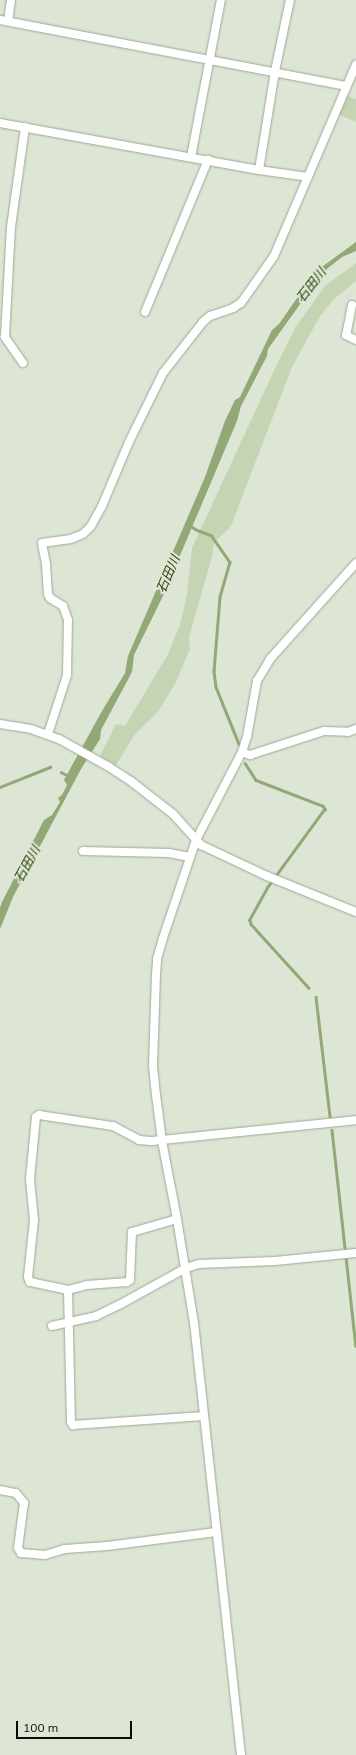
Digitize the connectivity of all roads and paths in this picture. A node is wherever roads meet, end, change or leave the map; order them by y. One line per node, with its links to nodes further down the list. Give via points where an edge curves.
1 (12, 0): 4 (street)
2 (221, 0): 5 (street)
3 (290, 0): 7 (street)
4 (4, 20): 5 (street)
5 (210, 59): 7 (street); 11 (street)
6 (356, 65): 8 (street)
7 (275, 71): 8 (street); 13 (street)
8 (347, 86): 14 (street)
9 (0, 122): 10 (street)
10 (25, 127): 11 (street); 17 (street, via 11,227)
11 (191, 157): 12 (street)
12 (208, 160): 13 (street); 16 (street)
13 (259, 170): 14 (street)
14 (308, 177): 23 (street, via 274,256 241,303 210,316 203,322 163,373 91,526 71,539 42,543 48,594 63,606 68,620 67,675)
15 (352, 305): 18 (street, via 346,335)
16 (145, 312)
17 (2, 338): 19 (street)
18 (356, 340)
19 (23, 363)
20 (356, 563): 24 (street, via 262,670 254,691 247,737)
21 (0, 724): 23 (street)
22 (356, 729): 24 (street, via 348,732 320,732 250,755)
23 (48, 734): 25 (street, via 118,772 173,814)
24 (242, 752): 25 (street)
25 (196, 840): 27 (street); 28 (street, via 201,845 274,879)
26 (83, 851): 27 (street, via 168,853)
27 (190, 857): 30 (street, via 157,960 153,1066)
28 (356, 912)
29 (356, 1120): 30 (street)
30 (162, 1141): 31 (street); 34 (street, via 139,1140 107,1124 39,1115 36,1117 30,1178 34,1220 28,1277 30,1282)
31 (177, 1218): 33 (street); 34 (street, via 132,1232 128,1282 87,1285)
32 (350, 1254): 33 (street, via 274,1261 207,1262)
33 (186, 1268): 35 (street, via 119,1305 96,1316); 37 (street)
34 (68, 1290): 35 (street)
35 (69, 1324): 36 (street); 37 (street, via 71,1422 74,1425)
36 (52, 1326)
37 (204, 1416): 39 (street)
38 (0, 1490): 39 (street, via 16,1493 22,1500 24,1513 18,1548 24,1554 46,1555 65,1549)
39 (216, 1532): 40 (street)
40 (241, 1755)

